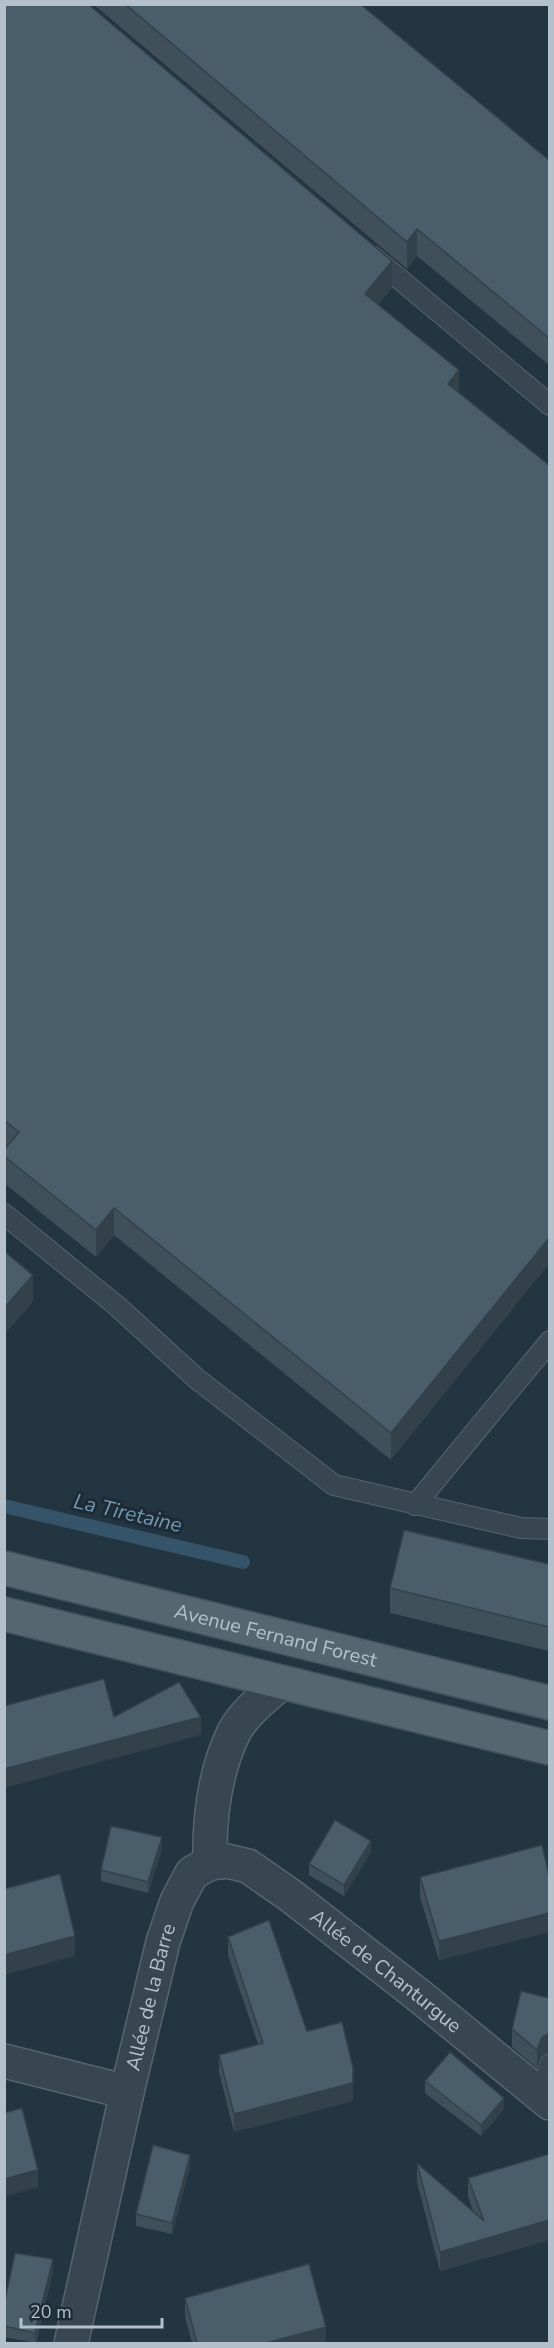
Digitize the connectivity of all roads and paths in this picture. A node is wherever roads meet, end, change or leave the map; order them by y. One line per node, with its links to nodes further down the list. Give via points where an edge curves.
1 (358, 243): 2 (lane)
2 (549, 405)
3 (4, 1214): 5 (lane, via 117,1306 197,1379 334,1485)
4 (549, 1341): 5 (lane)
5 (415, 1504): 6 (lane, via 521,1528)
6 (549, 1529)
7 (4, 1568): 10 (main road, Avenue Fernand Forest)
8 (4, 1614): 9 (main road)
9 (281, 1683): 11 (main road); 12 (street, via 234,1731 218,1778 209,1823)
10 (549, 1703)
11 (549, 1748)
12 (210, 1863): 15 (street, Allée de la Barre, via 192,1872 177,1901 163,1942); 16 (street, Allée de Chanturgue, via 227,1861 248,1866 291,1896)
13 (4, 2061): 15 (street)
14 (549, 2064): 16 (lane)
15 (127, 2092): 17 (street, Allée de la Barre)
16 (545, 2100)
17 (71, 2343)

